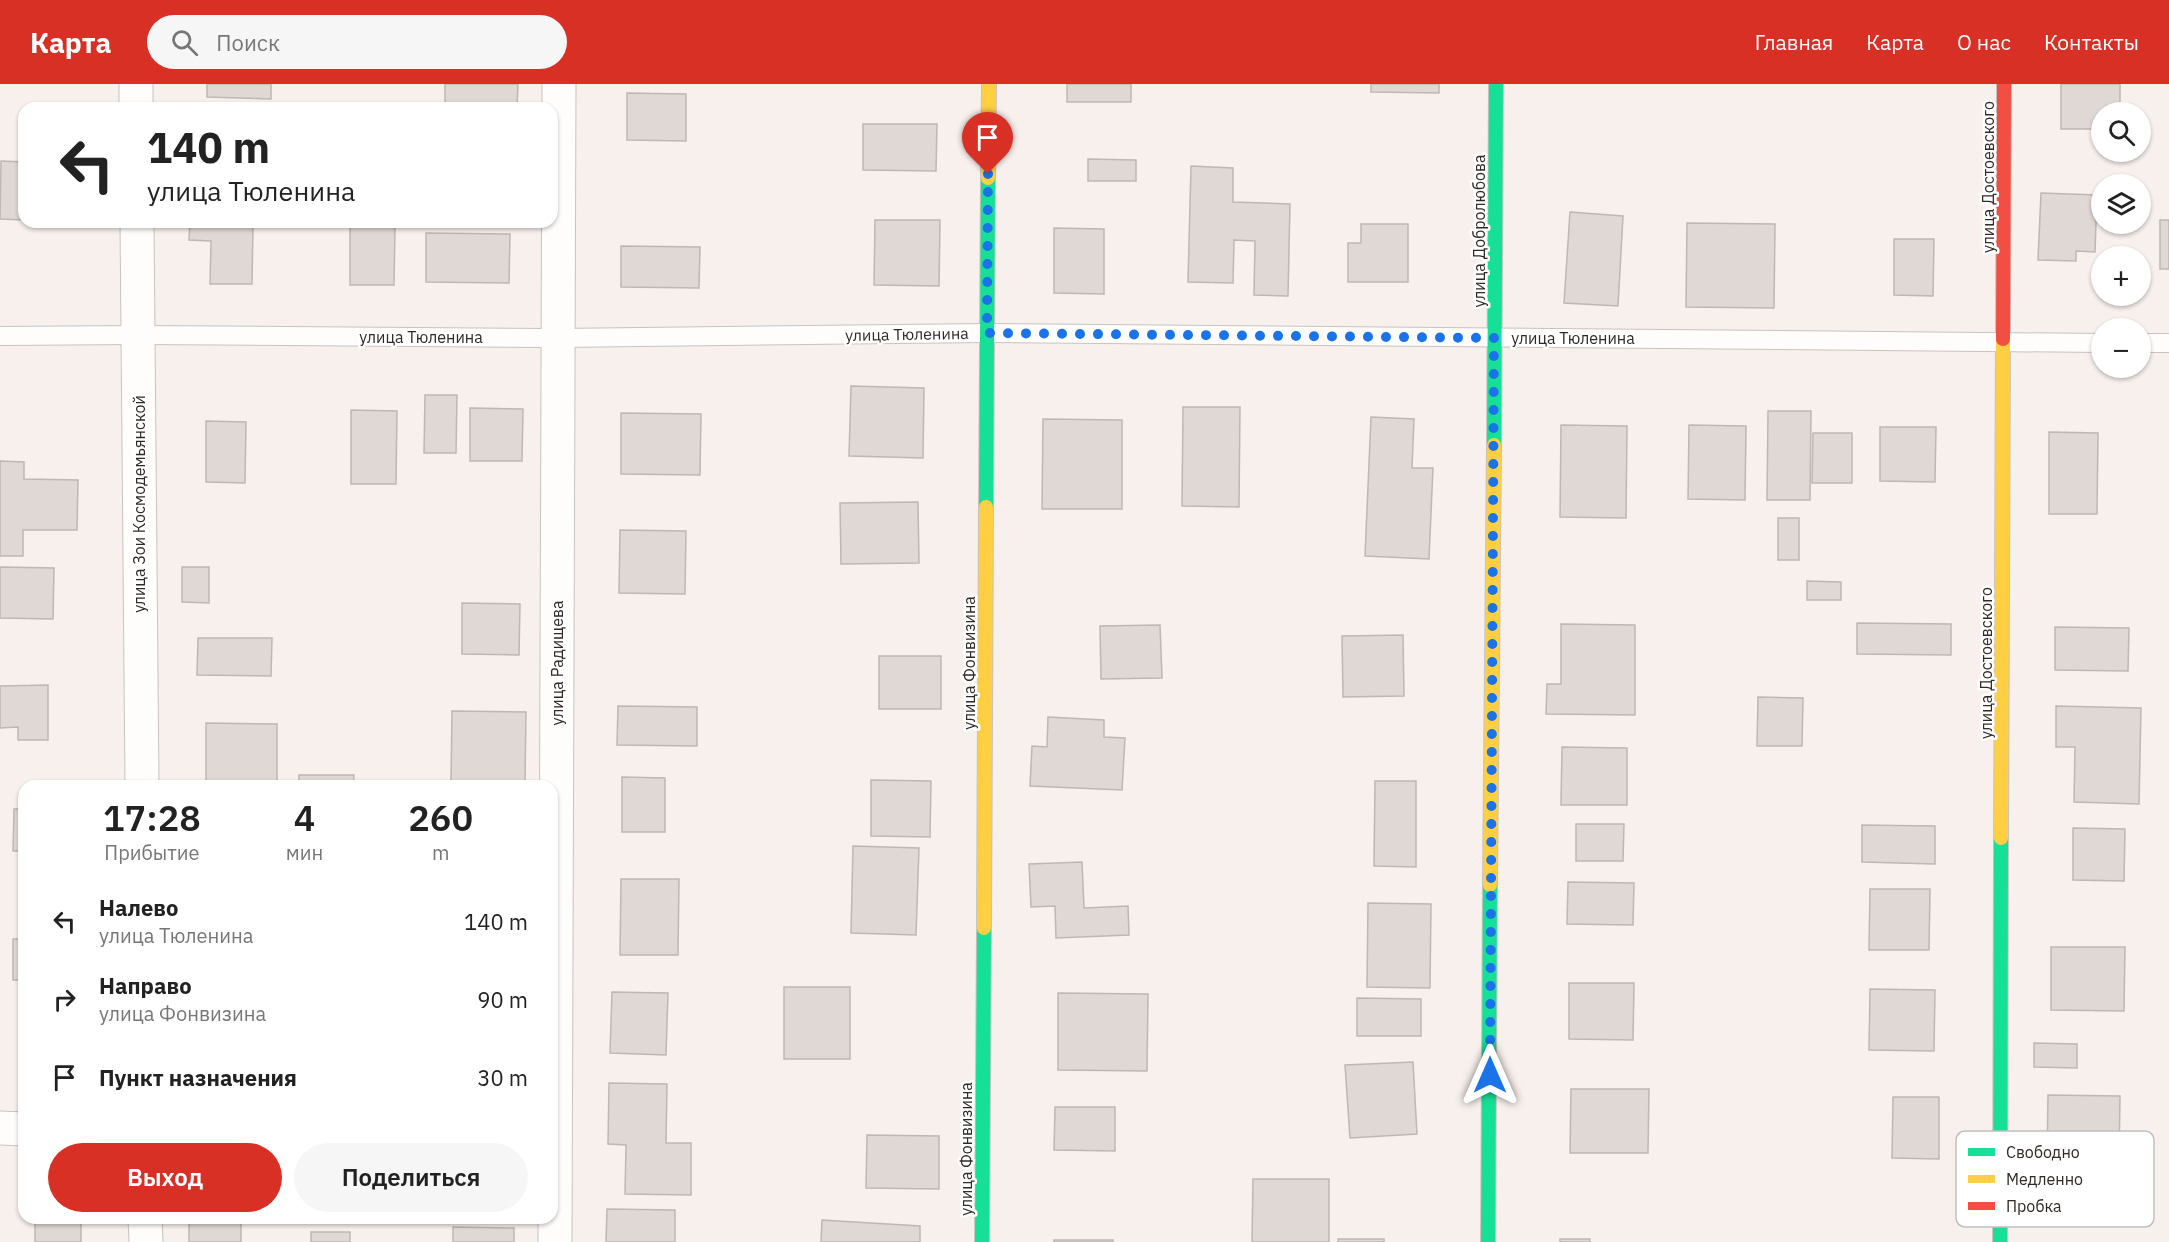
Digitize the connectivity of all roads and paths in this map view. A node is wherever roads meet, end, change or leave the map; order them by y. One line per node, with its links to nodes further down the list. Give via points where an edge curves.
1 (136, 84): 6 (street)
2 (559, 84): 11 (street, улица Радищева)
3 (989, 84): 8 (street, улица Фонвизина)
4 (1496, 84): 12 (street, улица Добролюбова)
5 (2004, 84): 13 (street, улица Достоевского)
6 (136, 102)
7 (137, 228): 9 (street, улица Зои Космодемьянской)
8 (987, 333): 11 (lane, улица Тюленина); 12 (lane, улица Тюленина); 27 (street, улица Фонвизина)
9 (138, 335): 10 (lane, улица Тюленина); 11 (lane, улица Тюленина); 17 (street, улица Зои Космодемьянской)
10 (0, 336)
11 (558, 338): 18 (street, улица Радищева)
12 (1494, 338): 13 (lane, улица Тюленина); 28 (street, улица Добролюбова)
13 (2003, 342): 14 (lane, улица Тюленина); 21 (street, улица Достоевского)
14 (2091, 343)
15 (2151, 343): 16 (lane)
16 (2169, 343)
17 (142, 780)
18 (557, 780)
19 (0, 1128): 20 (street)
20 (18, 1129)
21 (2000, 1131)
22 (145, 1224): 25 (street)
23 (555, 1224): 26 (street, улица Радищева)
24 (2000, 1227): 29 (street, улица Достоевского)
25 (146, 1242)
26 (555, 1242)
27 (982, 1242)
28 (1488, 1242)
29 (2000, 1242)

